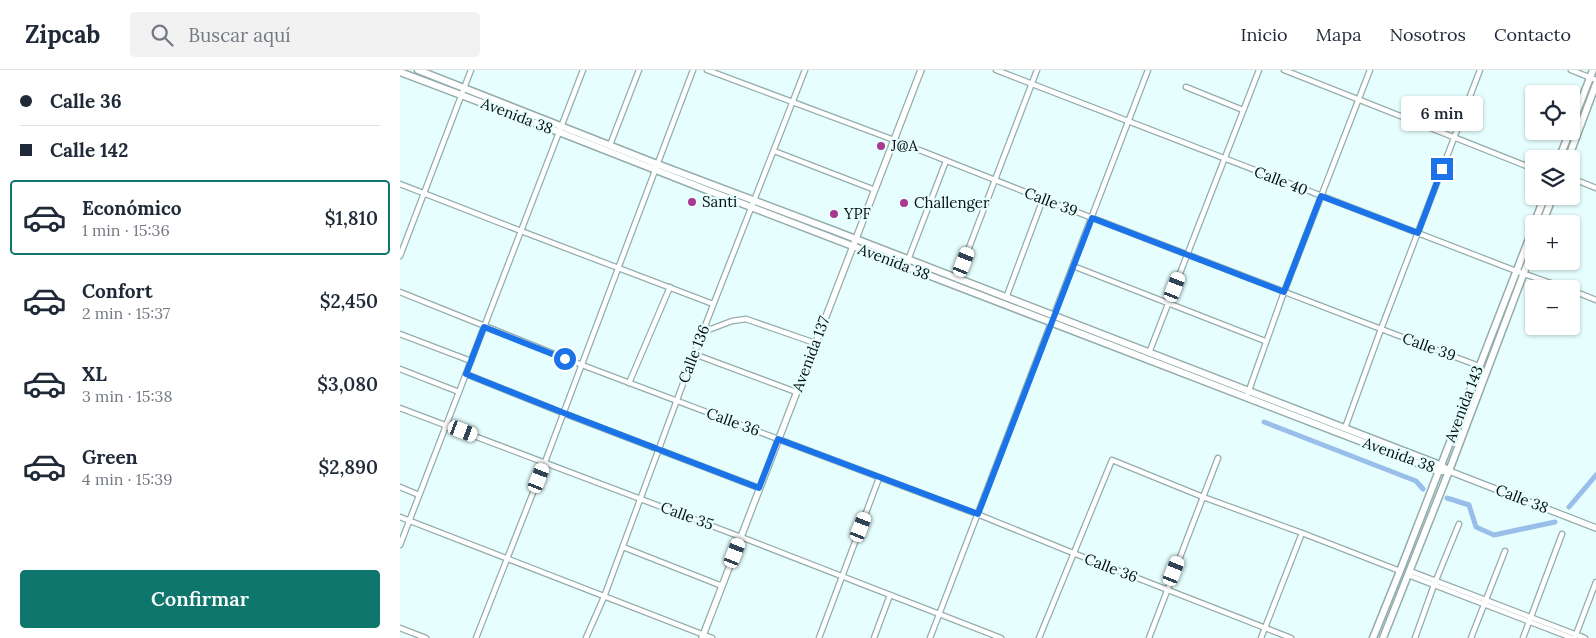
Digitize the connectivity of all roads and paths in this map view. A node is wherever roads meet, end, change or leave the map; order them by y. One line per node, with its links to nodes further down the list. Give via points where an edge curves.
1 (418, 70): 22 (main road, Avenida 38)
2 (472, 70): 22 (street)
3 (583, 70): 30 (street)
4 (638, 70): 33 (street)
5 (693, 70): 39 (street)
6 (707, 70): 26 (street, Calle 39)
7 (805, 70): 26 (street, Calle 136)
8 (921, 70): 32 (street, Avenida 137)
9 (996, 70): 20 (street, Calle 40)
10 (1037, 70): 20 (street)
11 (1148, 70): 29 (street)
12 (1259, 70): 28 (street)
13 (1284, 70): 25 (street)
14 (1370, 70): 25 (street)
15 (1480, 70): 31 (street)
16 (1571, 70): 19 (street)
17 (1593, 70): 19 (main road)
18 (400, 72): 24 (main road, Avenida 38)
19 (1593, 79): 27 (main road)
20 (1032, 84): 29 (street, Calle 40); 40 (street)
21 (1596, 84): 34 (main road)
22 (465, 87): 24 (street); 30 (main road, Avenida 38)
23 (1186, 87): 28 (street)
24 (462, 95): 30 (main road, Avenida 38); 45 (street)
25 (1359, 100): 31 (street); 46 (street)
26 (793, 103): 32 (street, Calle 39); 35 (street, Calle 136)
27 (1580, 107)
28 (1243, 110): 36 (street)
29 (1128, 122): 36 (street, Calle 40); 50 (street)
30 (560, 129): 33 (main road, Avenida 38); 39 (main road, Avenida 38); 51 (street)
31 (1454, 138): 38 (street); 52 (street)
32 (894, 140): 37 (street, Calle 39); 44 (street, Avenida 137)
33 (610, 145): 39 (main road, Avenida 38)
34 (1571, 150)
35 (774, 151): 44 (street); 48 (street, Calle 136)
36 (1224, 159): 46 (street, Calle 40); 54 (street)
37 (946, 161): 40 (street, Calle 39); 57 (street)
38 (1525, 166)
39 (656, 167): 48 (main road, Avenida 38); 49 (main road, Avenida 38); 60 (street)
40 (995, 179): 47 (street, Calle 39); 62 (street)
41 (1580, 182): 43 (street)
42 (400, 184): 45 (street)
43 (1596, 188)
44 (875, 190): 53 (street, Avenida 137)
45 (424, 192): 51 (street); 56 (street)
46 (1321, 196): 52 (street, Calle 40); 66 (street)
47 (1043, 199): 50 (street, Calle 39); 68 (street)
48 (754, 200): 49 (street, Calle 136); 53 (main road, Avenida 38)
49 (751, 207): 53 (main road, Avenida 38); 71 (street, Calle 136)
50 (1092, 218): 54 (street, Calle 39); 59 (street)
51 (521, 231): 60 (street); 73 (street)
52 (1418, 233): 61 (street, Calle 40); 75 (street)
53 (853, 243): 57 (main road, Avenida 38); 72 (main road, Avenida 38); 78 (street, Avenida 137)
54 (1187, 254): 66 (street, Calle 39); 70 (street)
55 (1525, 255): 61 (main road, Avenida 143)
56 (400, 256)
57 (908, 260): 62 (main road, Avenida 38)
58 (1525, 263): 61 (main road, Avenida 143)
59 (1073, 266): 70 (street); 72 (street)
60 (619, 267): 64 (street); 82 (street)
61 (1520, 272): 63 (street, Calle 40); 83 (main road, Avenida 143); 100 (main road, Avenida 143)
62 (957, 279): 68 (main road, Avenida 38)
63 (1543, 280)
64 (670, 287): 71 (street); 86 (street)
65 (400, 292): 73 (street, Calle 36)
66 (1284, 292): 75 (street, Calle 39); 77 (street)
67 (1580, 294): 69 (street)
68 (1006, 298): 72 (main road, Avenida 38)
69 (1596, 300)
70 (1168, 303): 77 (street); 79 (street)
71 (714, 304): 74 (street, Calle 136)
72 (1052, 319): 79 (main road, Avenida 38); 89 (main road, Avenida 38); 107 (street)
73 (484, 327): 81 (street); 82 (street, Calle 36)
74 (704, 328): 78 (street, via 712,329 746,319); 80 (street, Calle 136)
75 (1381, 329): 83 (street, Calle 39); 94 (street)
76 (400, 334): 81 (street)
77 (1265, 341): 89 (street)
78 (815, 343): 88 (street, Avenida 137)
79 (1149, 353): 89 (main road, Avenida 38)
80 (694, 354): 88 (street); 90 (street, Calle 136)
81 (471, 360): 85 (street)
82 (582, 365): 86 (street, Calle 36); 92 (street)
83 (1479, 366): 99 (main road, Avenida 143)
84 (400, 369): 87 (street)
85 (466, 374): 87 (street); 92 (street)
86 (629, 383): 90 (street, Calle 36)
87 (459, 392): 93 (street)
88 (796, 392): 95 (street, Avenida 137)
89 (1247, 394): 94 (main road, Avenida 38); 99 (main road, Avenida 38)
90 (676, 401): 95 (street, Calle 36); 96 (street, Calle 136)
91 (400, 408): 93 (street, Calle 35)
92 (564, 413): 96 (street); 98 (street)
93 (446, 424): 98 (street, Calle 35); 104 (street)
94 (1345, 428): 99 (main road, Avenida 38)
95 (778, 439): 101 (street, Calle 36); 103 (street, Avenida 137)
96 (658, 450): 103 (street); 106 (street, Calle 136)
97 (1218, 458): 105 (street)
98 (545, 462): 106 (street, Calle 35); 119 (street)
99 (1439, 468): 100 (main road, Avenida 38); 120 (main road, Avenida 143)
100 (1449, 471): 111 (street, Calle 38); 121 (main road, Avenida 143)
101 (880, 478): 107 (street, Calle 36); 122 (street)
102 (400, 487): 104 (street)
103 (759, 488): 114 (street, Avenida 137)
104 (419, 495): 109 (street)
105 (1203, 497): 112 (street); 118 (street, via 1112,460); 126 (street)
106 (640, 499): 114 (street, Calle 35); 116 (street, Calle 136)
107 (978, 514): 118 (street, Calle 36); 130 (street)
108 (400, 517): 109 (street)
109 (409, 521): 115 (street); 119 (street)
110 (1459, 524): 124 (street)
111 (1596, 528)
112 (1302, 533): 120 (street); 133 (street)
113 (1562, 534): 131 (street)
114 (741, 537): 122 (street, Calle 35); 125 (street, Avenida 137)
115 (400, 544)
116 (623, 546): 125 (street); 128 (street, Calle 136)
117 (1505, 552): 129 (street)
118 (1073, 553): 126 (street, Calle 36); 145 (street)
119 (507, 559): 128 (street); 138 (street)
120 (1400, 571): 149 (main road, Avenida 143)
121 (1409, 573): 124 (street); 150 (main road, Avenida 143)
122 (843, 576): 127 (street, Calle 35); 141 (street)
123 (1596, 582): 136 (street)
124 (1435, 583): 129 (street); 151 (street)
125 (722, 586): 134 (street, Avenida 137)
126 (1167, 590): 133 (street, Calle 36); 146 (street)
127 (890, 595): 130 (street, Calle 35); 142 (street)
128 (604, 597): 134 (street); 139 (street, Calle 136)
129 (1485, 602): 131 (street); 152 (street)
130 (939, 615): 143 (street); 144 (street, Calle 35)
131 (1530, 619): 136 (street); 153 (street)
132 (400, 628): 135 (street)
133 (1265, 628): 147 (street); 148 (street, Calle 36)
134 (702, 636): 140 (street)
135 (419, 637): 137 (street)
136 (1574, 637): 154 (street)
137 (426, 638)
138 (476, 638)
139 (586, 638)
140 (712, 638)
141 (819, 638)
142 (874, 638)
143 (930, 638)
144 (1001, 638)
145 (1040, 638)
146 (1149, 638)
147 (1261, 638)
148 (1290, 638)
149 (1373, 638)
150 (1383, 638)
151 (1414, 638)
152 (1471, 638)
153 (1522, 638)
154 (1586, 638)

